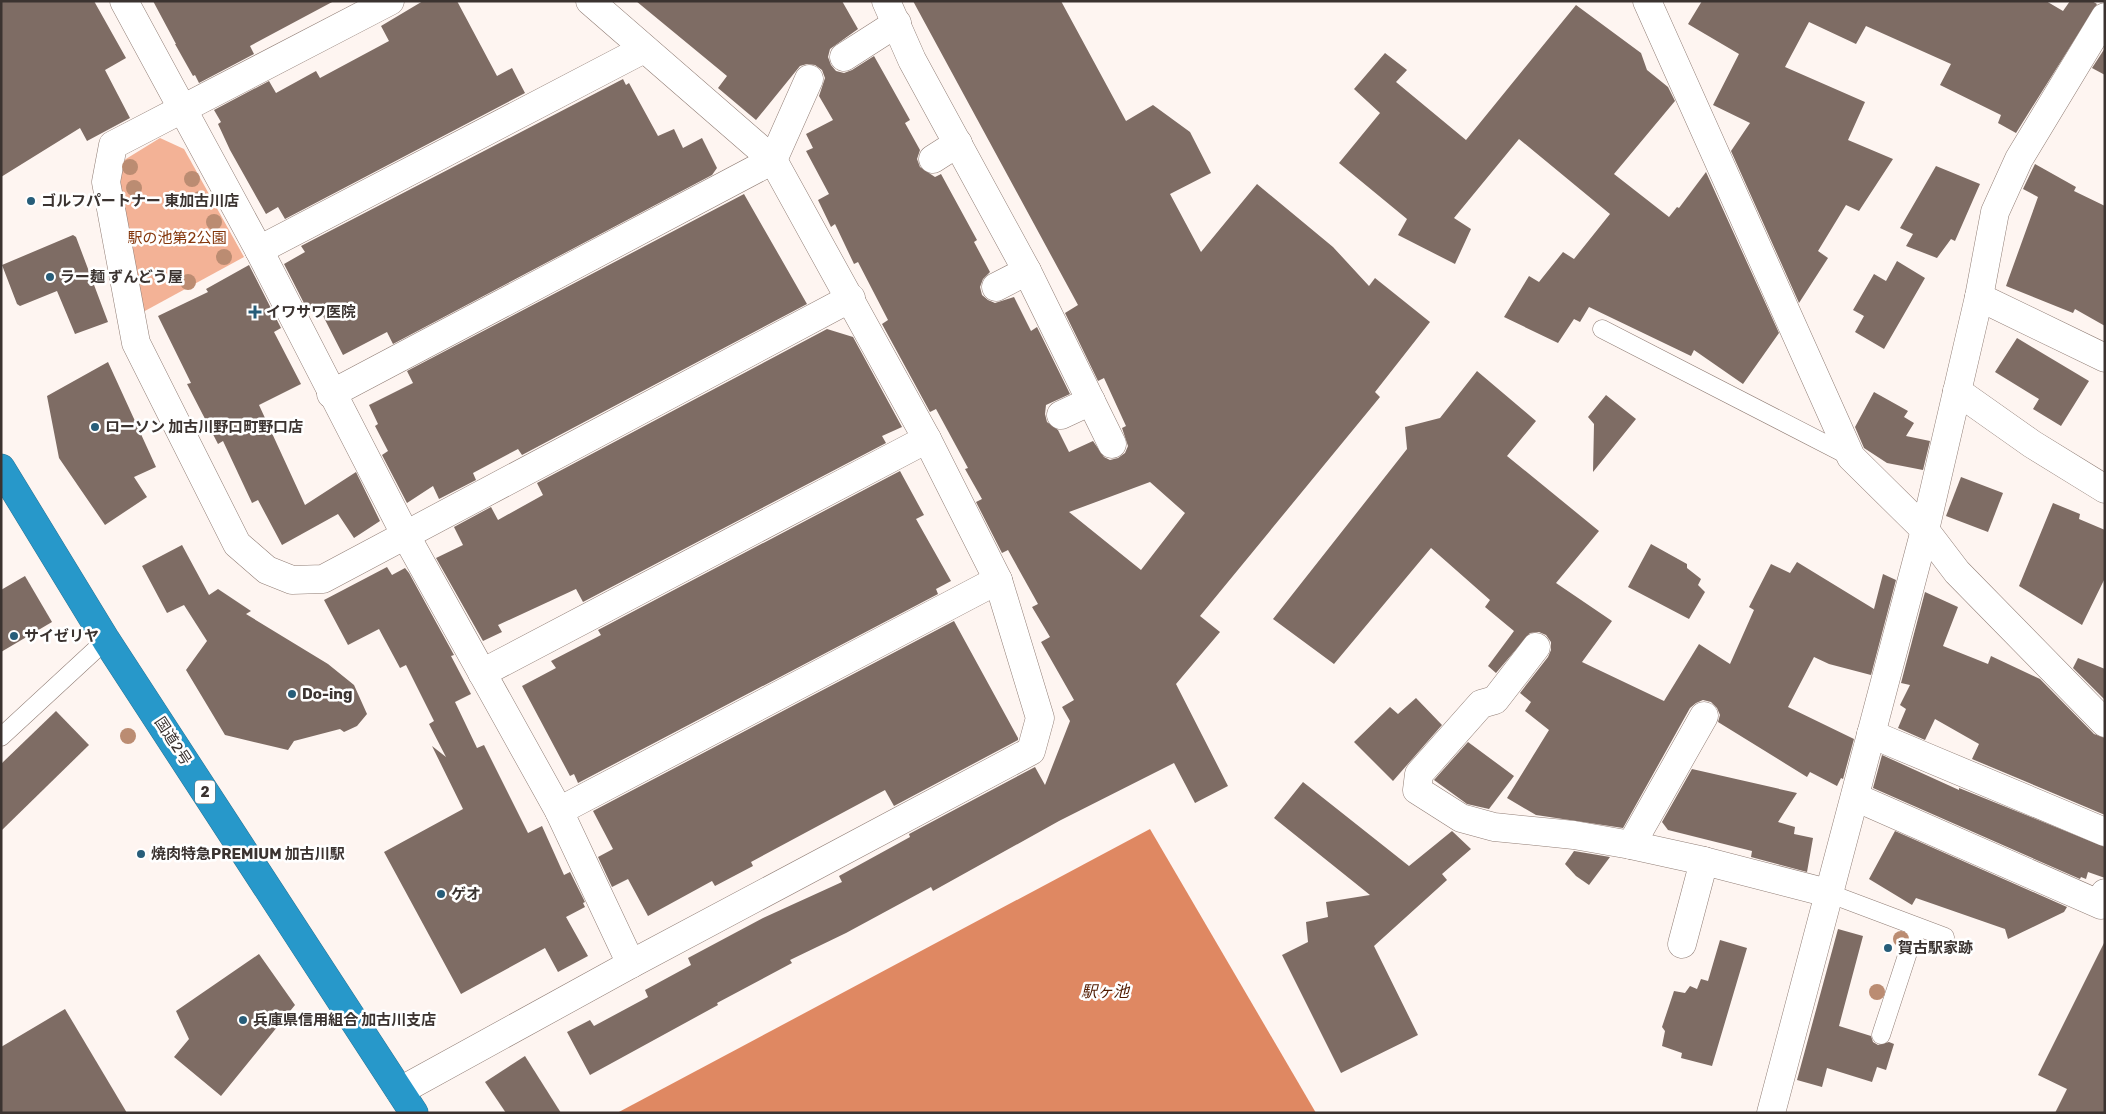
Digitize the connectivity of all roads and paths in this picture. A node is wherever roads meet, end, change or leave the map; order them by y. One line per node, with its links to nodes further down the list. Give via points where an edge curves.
1 (124, 1): 10 (street)
2 (390, 1): 10 (street)
3 (590, 1): 7 (street)
4 (1647, 1): 27 (street)
5 (891, 12): 8 (street); 11 (street, via 912,60)
6 (2105, 17): 17 (street, via 2015,168 1995,212)
7 (644, 49): 13 (street); 14 (street)
8 (844, 57)
9 (808, 79): 13 (street)
10 (184, 109): 14 (street); 31 (street, via 113,145 106,182 136,343 238,544 267,570 292,580 323,579)
11 (958, 144): 12 (street); 15 (street)
12 (933, 159)
13 (774, 160): 18 (street); 22 (street)
14 (259, 250): 22 (street)
15 (1027, 271): 16 (street); 23 (street)
16 (996, 287)
17 (1979, 297): 20 (street); 21 (street)
18 (851, 298): 25 (street); 31 (street)
19 (1602, 329): 27 (lane)
20 (2105, 358)
21 (1957, 391): 29 (street, via 2032,444); 30 (street)
22 (331, 394): 31 (street)
23 (1090, 401): 24 (street); 26 (street)
24 (1061, 415)
25 (927, 439): 32 (street); 35 (street)
26 (1112, 444)
27 (1851, 457): 30 (street)
28 (1, 468): 33 (highway, 国道2号 / 2)
29 (2105, 489)
30 (1925, 530): 37 (street, via 1957,572); 38 (street)
31 (406, 536): 35 (street)
32 (998, 580): 41 (street); 50 (street, via 1040,718 1030,751)
33 (106, 640): 39 (lane); 52 (highway, 国道2号 / 2)
34 (1536, 647): 43 (street, via 1495,700 1481,704 1420,774 1417,790 1461,818 1494,827)
35 (482, 673): 41 (street)
36 (1704, 716): 43 (street)
37 (2105, 723)
38 (1872, 734): 40 (street); 42 (street)
39 (1, 737)
40 (1855, 797): 45 (street); 46 (street, via 2101,905)
41 (559, 811): 50 (street)
42 (2105, 832)
43 (1631, 845): 44 (street)
44 (1704, 861): 45 (street); 49 (street)
45 (1828, 893): 47 (lane); 53 (street)
46 (2105, 893)
47 (1916, 928): 48 (lane); 51 (lane)
48 (1945, 937)
49 (1682, 944)
50 (631, 964): 52 (street)
51 (1881, 1035)
52 (407, 1102)
53 (1771, 1113)

